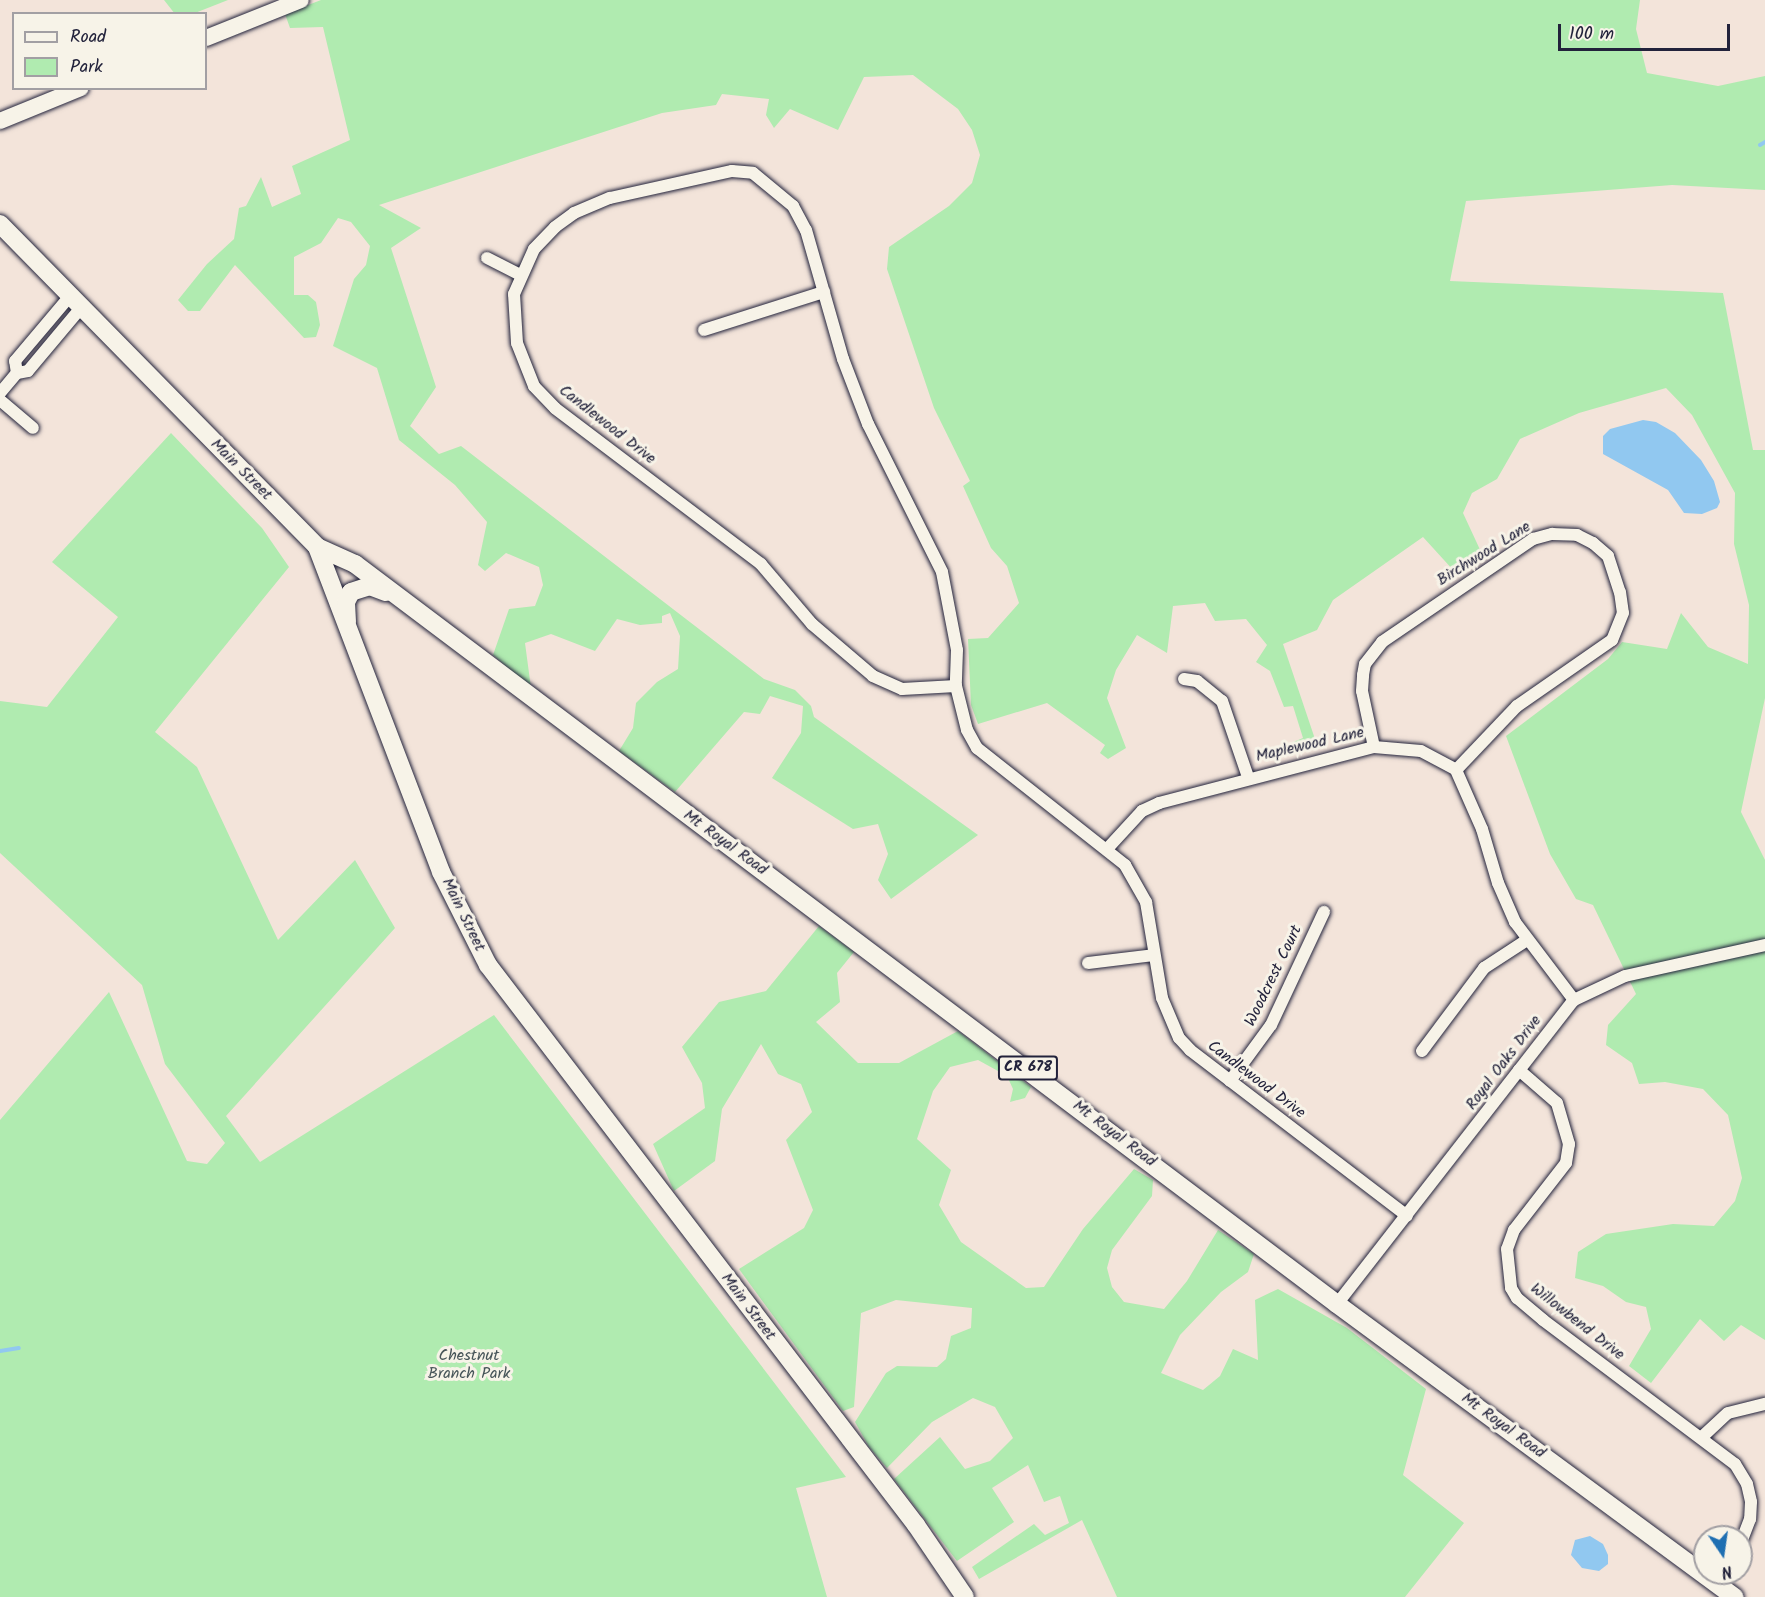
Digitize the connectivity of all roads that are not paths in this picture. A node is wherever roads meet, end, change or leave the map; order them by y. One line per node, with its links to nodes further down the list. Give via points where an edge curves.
1 (301, 0): 2 (street)
2 (207, 38)
3 (76, 90): 4 (street)
4 (0, 121)
5 (0, 224): 9 (main road, Main Street)
6 (487, 258): 7 (street)
7 (520, 274): 8 (street, Candlewood Drive, via 534,249 574,213 660,184 732,171 753,173 793,206 806,230); 18 (street, Candlewood Drive, via 514,294 517,343 534,386 555,408 761,564 812,624 873,676 902,689)
8 (824, 292): 10 (street); 18 (street, Candlewood Drive, via 868,424 942,572 957,650)
9 (75, 303): 11 (street, via 15,361 17,373); 14 (main road, Main Street)
10 (704, 330)
11 (0, 393)
12 (0, 400): 13 (street)
13 (33, 428)
14 (317, 547): 15 (main road, Mt Royal Road / CR 678, via 348,560); 16 (main road, Main Street)
15 (396, 596): 16 (main road, via 370,586 351,592 345,613); 33 (main road, Mt Royal Road / CR 678)
16 (353, 647): 39 (main road, Main Street, via 456,906 488,964 916,1525)
17 (1184, 679): 21 (street, via 1197,681 1221,701)
18 (956, 686): 22 (street, Candlewood Drive, via 967,730 978,748)
19 (1374, 747): 20 (street, Maplewood Lane, via 1421,751); 20 (street, Birchwood Lane, via 1362,691 1365,664 1382,642 1533,539 1577,534 1608,556 1620,591 1623,613 1612,640 1517,706); 21 (street, Maplewood Lane)
20 (1456, 770): 24 (street, via 1482,829 1507,906)
21 (1248, 777): 22 (street, Maplewood Lane, via 1142,811)
22 (1107, 849): 26 (street, Candlewood Drive, via 1125,865 1143,894)
23 (1324, 912): 31 (street, Woodcrest Court, via 1271,1025)
24 (1527, 940): 28 (street); 29 (street, via 1484,968)
25 (1765, 945): 28 (street, Royal Oaks Drive, via 1625,976)
26 (1154, 955): 27 (street); 31 (street, Candlewood Drive, via 1162,998 1179,1038)
27 (1088, 963)
28 (1574, 1000): 30 (street, Royal Oaks Drive)
29 (1422, 1051)
30 (1519, 1070): 32 (street, Royal Oaks Drive); 35 (street, Willowbend Drive, via 1557,1103 1569,1144 1566,1163 1514,1230 1507,1249 1511,1288 1543,1320)
31 (1230, 1081): 32 (street, Candlewood Drive)
32 (1407, 1216): 33 (street, Royal Oaks Drive)
33 (1337, 1304): 37 (main road, Mt Royal Road / CR 678)
34 (1765, 1404): 35 (street, via 1728,1413)
35 (1702, 1437): 36 (street, Willowbend Drive, via 1735,1464 1747,1484)
36 (1748, 1525)
37 (1693, 1562)
38 (1722, 1585): 40 (main road, Mt Royal Road / CR 678)
39 (965, 1597)
40 (1735, 1597)

